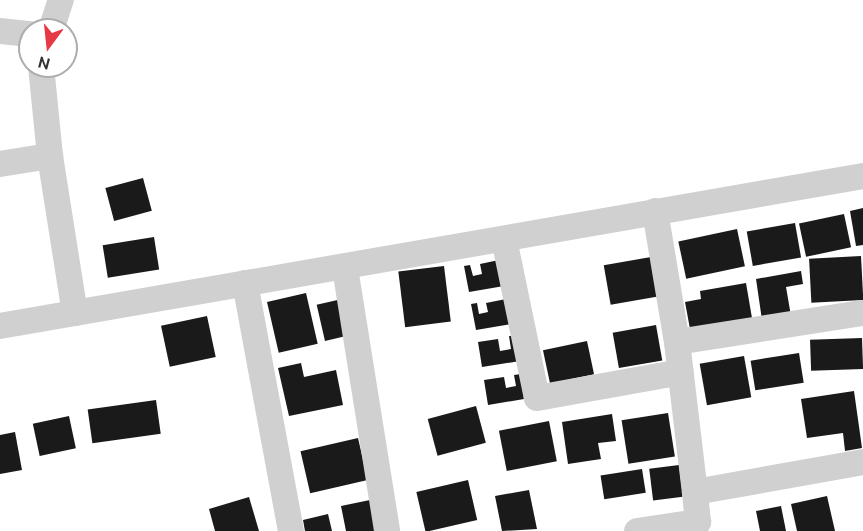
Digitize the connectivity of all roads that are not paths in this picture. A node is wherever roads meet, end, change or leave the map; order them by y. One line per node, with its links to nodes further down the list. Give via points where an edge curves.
1 (61, 0): 2 (street)
2 (55, 18)
3 (0, 31): 4 (street)
4 (18, 33)
5 (42, 78): 6 (street)
6 (50, 156): 7 (street); 13 (street)
7 (0, 164)
8 (863, 176): 9 (street)
9 (655, 211): 10 (street); 16 (street)
10 (504, 238): 11 (street); 17 (street, via 537,398)
11 (345, 268): 12 (street); 22 (street)
12 (245, 283): 13 (street); 21 (street)
13 (75, 313): 15 (street)
14 (863, 313): 16 (street)
15 (0, 326)
16 (677, 342): 17 (street)
17 (681, 372): 19 (street)
18 (863, 462): 19 (street)
19 (695, 492): 20 (street)
20 (698, 526): 23 (street)
21 (291, 531)
22 (387, 531)
23 (637, 531)

